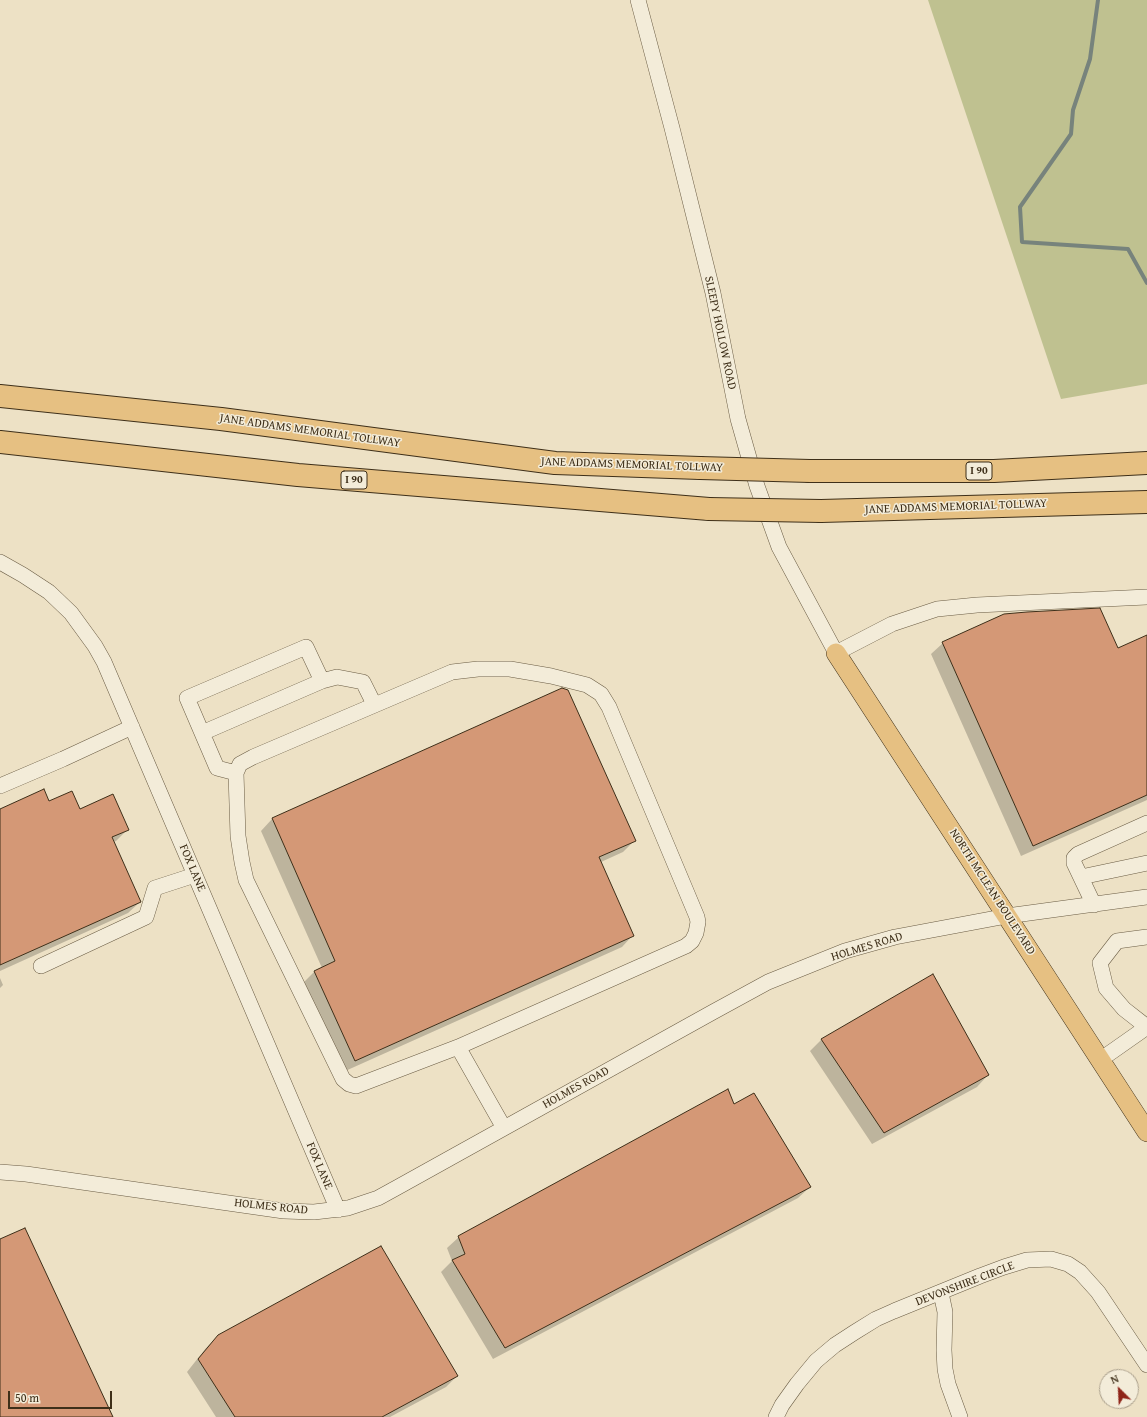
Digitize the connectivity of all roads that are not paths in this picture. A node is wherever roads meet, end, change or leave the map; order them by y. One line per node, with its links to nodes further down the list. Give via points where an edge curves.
1 (638, 0): 8 (street, SLEEPY HOLLOW ROAD, via 709,278 738,418 757,486 779,547)
2 (0, 396): 4 (highway, JANE ADDAMS MEMORIAL TOLLWAY / I 90, bridge, via 221,419 554,463 810,471 994,472)
3 (0, 442): 5 (highway, JANE ADDAMS MEMORIAL TOLLWAY / I 90, bridge, via 298,475 709,509 821,511)
4 (1147, 463)
5 (1147, 502)
6 (0, 562): 11 (street, FOX LANE, via 49,592 71,613 104,662)
7 (1147, 597): 8 (street, via 937,609 892,624)
8 (836, 653): 21 (main road, NORTH MCLEAN BOULEVARD)
9 (322, 681): 10 (street, via 337,677 363,682); 12 (street); 12 (street, via 306,647 187,698)
10 (374, 704): 13 (street, via 252,757 240,764); 25 (street, via 452,672 478,669 510,669 551,676 587,685 601,694 609,707 697,917 696,933 686,946)
11 (132, 727): 14 (street); 17 (street, FOX LANE)
12 (202, 733): 13 (street, via 217,768)
13 (236, 773): 25 (street, via 238,836 246,880 343,1079 356,1086)
14 (0, 786)
15 (1147, 823): 18 (street, via 1078,854 1074,858 1074,863)
16 (1147, 863): 18 (street)
17 (195, 875): 23 (street, via 155,888 146,917); 30 (street, FOX LANE)
18 (1081, 877): 20 (street)
19 (1147, 897): 20 (street, HOLMES ROAD)
20 (1094, 905): 21 (street, HOLMES ROAD)
21 (1008, 916): 26 (main road, NORTH MCLEAN BOULEVARD); 27 (street, HOLMES ROAD, via 895,937 845,951 768,982)
22 (1147, 937): 24 (street, via 1117,941 1100,963 1106,988 1124,1009)
23 (41, 966)
24 (1147, 1027): 26 (street)
25 (458, 1047): 27 (street)
26 (1100, 1060): 28 (main road, NORTH MCLEAN BOULEVARD)
27 (504, 1128): 30 (street, HOLMES ROAD, via 378,1198)
28 (1147, 1132)
29 (0, 1172): 30 (street, HOLMES ROAD, via 284,1211)
30 (338, 1210)
31 (941, 1292): 32 (street, DEVONSHIRE CIRCLE, via 1027,1260 1051,1259 1068,1264 1080,1272 1098,1292); 33 (street, DEVONSHIRE CIRCLE, via 876,1319 835,1345 816,1361 797,1384); 34 (street, via 945,1369)
32 (1147, 1365)
33 (776, 1417)
34 (960, 1417)

